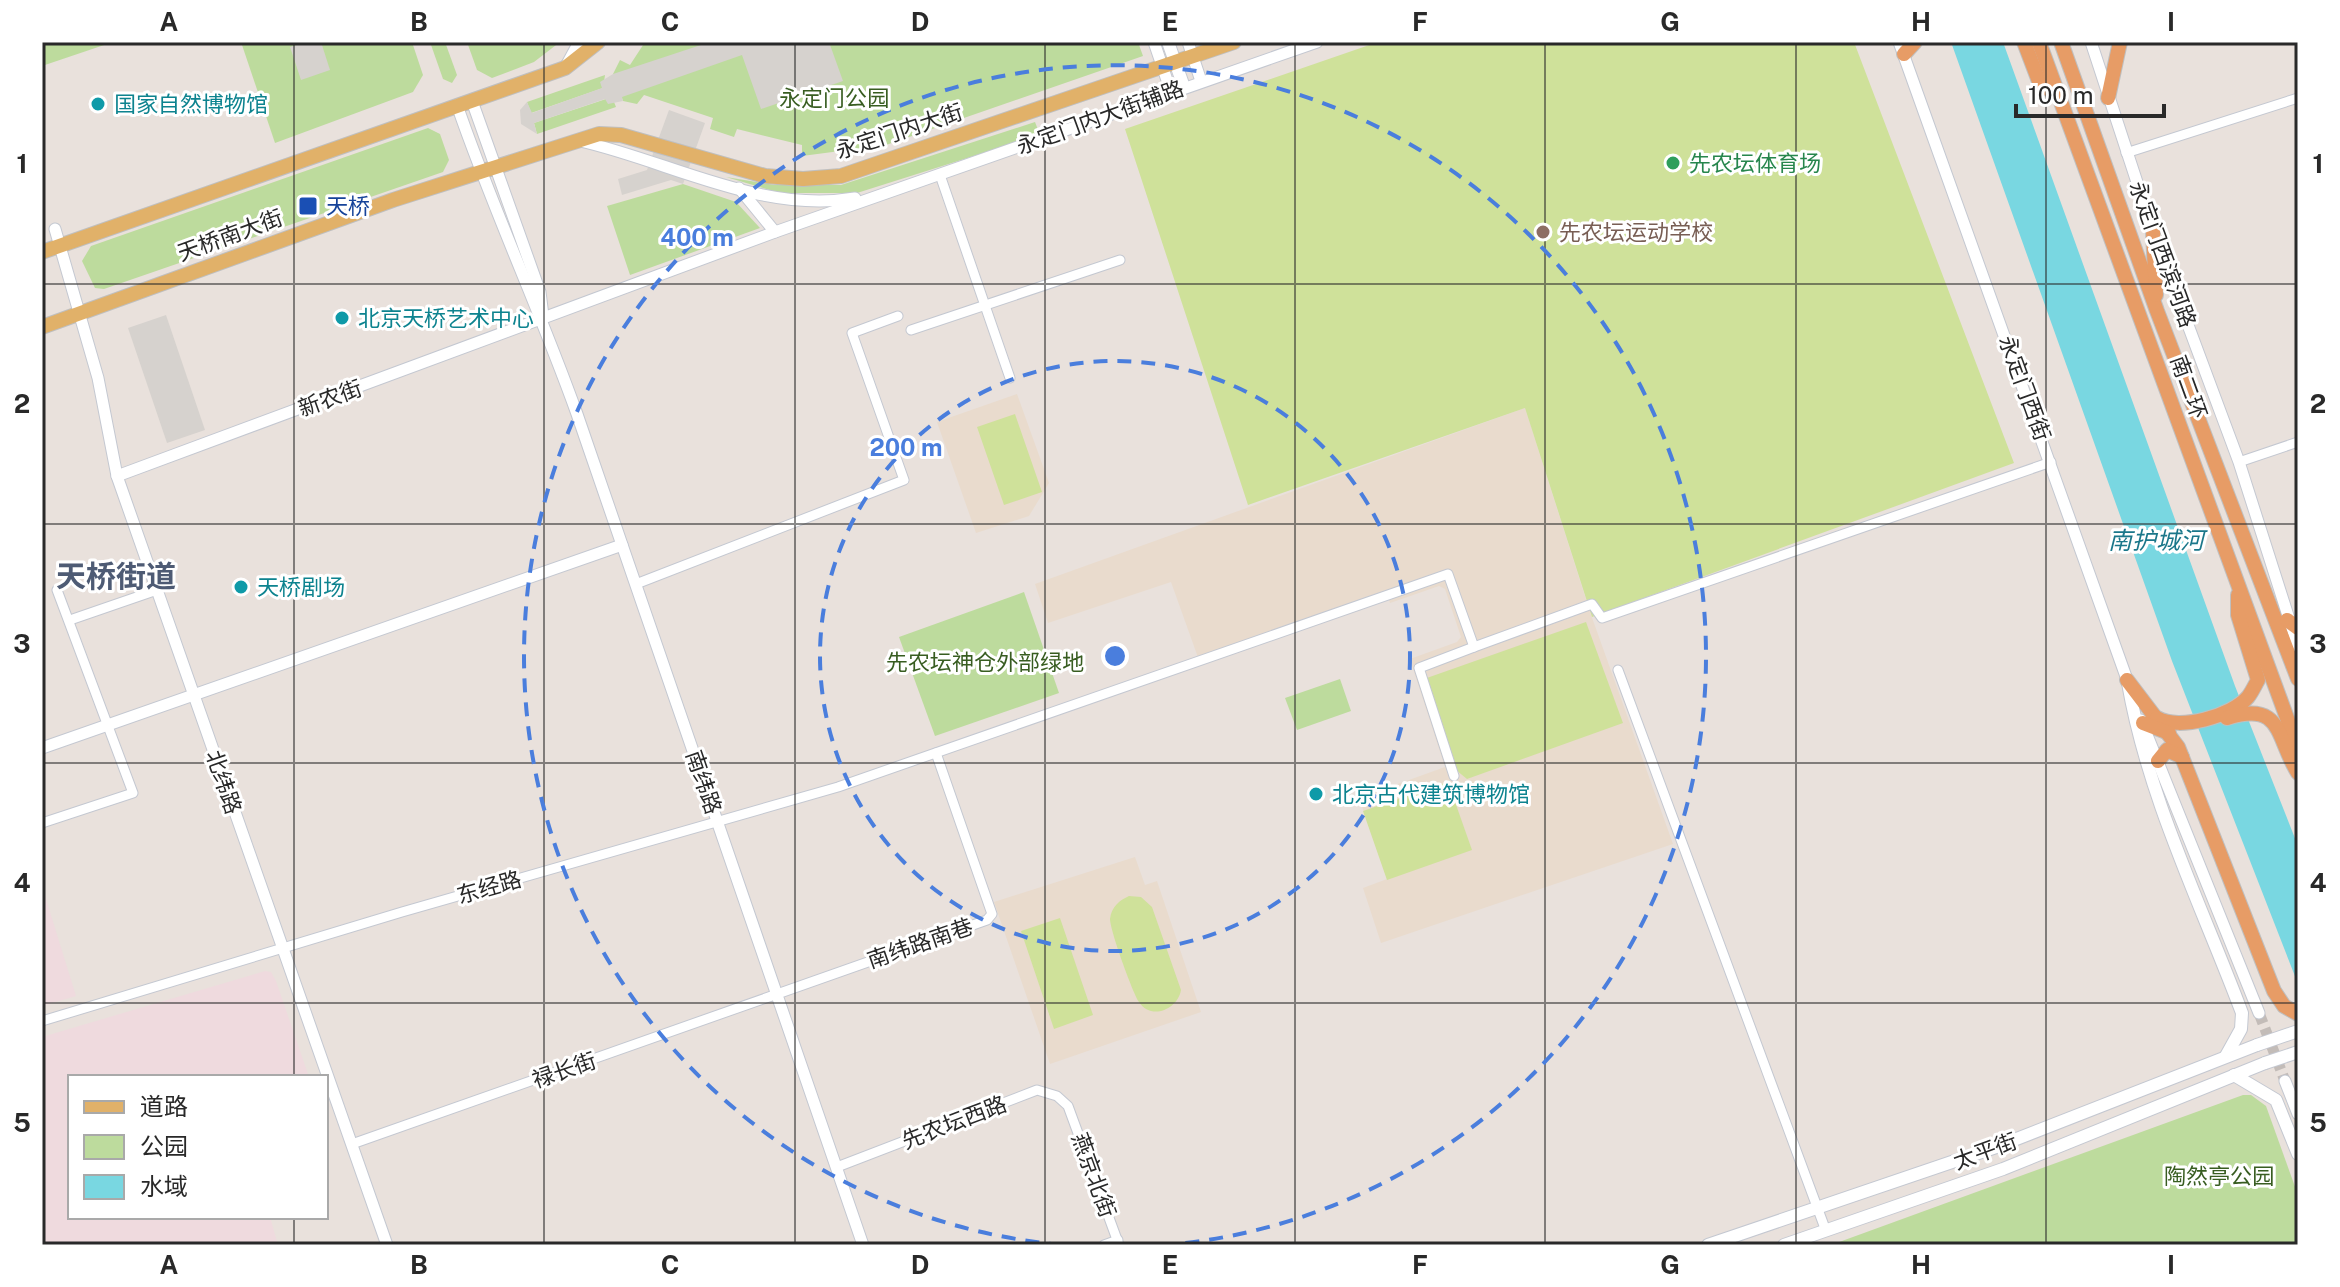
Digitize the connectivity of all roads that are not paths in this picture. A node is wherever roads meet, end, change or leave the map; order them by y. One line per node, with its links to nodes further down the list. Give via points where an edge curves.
1 (579, 42): 16 (street)
2 (598, 42): 16 (main road)
3 (1154, 42): 15 (street)
4 (1168, 42): 15 (main road)
5 (1177, 42): 15 (main road)
6 (1234, 42): 15 (main road, 永定门内大街)
7 (1317, 42): 17 (street, 永定门内大街辅路)
8 (1893, 42): 14 (street)
9 (2024, 42): 18 (highway, via 2040,84)
10 (2039, 42): 18 (highway, 南二环)
11 (2061, 42): 35 (highway, 南二环)
12 (2091, 42): 19 (street, 永定门西滨河路)
13 (2120, 42): 19 (highway)
14 (1906, 44): 43 (street, 永定门西街)
15 (1180, 57): 17 (main road); 17 (street); 22 (main road, 永定门内大街, via 841,176 765,176 653,144 599,134)
16 (565, 68): 21 (main road)
17 (1187, 86): 25 (street, 永定门内大街辅路)
18 (2058, 95): 48 (highway, 南二环)
19 (2108, 98): 23 (street, 永定门西滨河路)
20 (2298, 98): 23 (street)
21 (464, 103): 24 (street, 南纬路); 31 (main road)
22 (577, 141): 24 (main road, 永定门内大街); 26 (street)
23 (2126, 153): 29 (street, 永定门西滨河路)
24 (487, 170): 36 (main road, 天桥南大街); 38 (street, 南纬路, via 529,295)
25 (940, 175): 27 (street, 永定门内大街辅路); 34 (street)
26 (739, 188): 27 (street, via 808,201); 30 (street)
27 (883, 193): 30 (street)
28 (55, 229): 31 (street, 北纬路)
29 (2153, 231): 35 (highway); 44 (street, 永定门西滨河路)
30 (775, 232): 38 (street)
31 (61, 245): 32 (main road); 36 (street, 北纬路)
32 (42, 252)
33 (1120, 260): 34 (street)
34 (985, 304): 40 (street); 41 (street)
35 (2157, 311): 56 (highway, 南二环)
36 (81, 313): 39 (main road, 天桥南大街); 45 (street, 北纬路)
37 (898, 316): 47 (street, via 852,333 904,480)
38 (543, 319): 45 (street, 新农街); 46 (street, 南纬路)
39 (42, 327)
40 (911, 330)
41 (1010, 378)
42 (2298, 442): 44 (street)
43 (2051, 462): 53 (street, via 1602,618 1592,604); 57 (street, 永定门西街)
44 (2239, 462): 52 (street, 永定门西滨河路)
45 (117, 476): 50 (street, 北纬路)
46 (622, 545): 47 (street, 南纬路); 58 (street)
47 (636, 584): 71 (street, 南纬路)
48 (2239, 586): 61 (highway, via 2238,615 2258,680 2238,705); 64 (highway, 南二环)
49 (57, 590): 51 (street)
50 (157, 590): 51 (street); 58 (street, 北纬路)
51 (70, 620): 60 (street)
52 (2293, 624): 54 (street, 永定门西滨河路)
53 (1474, 647): 65 (street, 东经路, via 1448,574); 69 (street, via 1419,668)
54 (2298, 647)
55 (1618, 670): 89 (street)
56 (2298, 679)
57 (2127, 680): 59 (highway); 79 (main road, via 2150,779 2242,1013 2241,1029)
58 (194, 695): 60 (street); 72 (street, 北纬路)
59 (2148, 720): 61 (highway); 62 (highway); 66 (street)
60 (106, 725): 63 (street); 70 (street, via 133,793)
61 (2189, 729): 62 (highway); 67 (highway); 68 (highway, via 2255,712 2275,724)
62 (2166, 732): 67 (highway)
63 (42, 748)
64 (2298, 748)
65 (936, 753): 71 (street, 东经路); 73 (street, 南纬路南巷, via 992,914)
66 (2158, 761): 67 (highway, via 2172,750); 74 (street)
67 (2185, 761): 75 (highway, via 2274,991)
68 (2298, 773)
69 (1454, 776)
70 (42, 823)
71 (718, 823): 72 (street, 东经路); 73 (street, 南纬路)
72 (282, 948): 76 (street, 东经路); 80 (street, 北纬路)
73 (776, 994): 86 (street, 禄长街); 88 (street, 南纬路)
74 (2259, 1013)
75 (2298, 1014)
76 (42, 1021)
77 (2298, 1031): 79 (main road, 太平街, bridge)
78 (2298, 1052): 81 (main road, 太平街, bridge)
79 (2226, 1056): 89 (main road, 太平街, via 1996,1147)
80 (327, 1075)
81 (2234, 1075): 87 (main road, via 2276,1100); 90 (main road, 太平街, via 2003,1169)
82 (328, 1077): 86 (street, 北纬路)
83 (2285, 1081): 85 (street)
84 (1068, 1106): 88 (street, 先农坛西路, via 1037,1090); 91 (street, 燕京北街)
85 (2298, 1114)
86 (352, 1144): 92 (street, 北纬路)
87 (2298, 1154)
88 (837, 1167): 93 (street, 南纬路)
89 (1819, 1208): 90 (street); 95 (main road, 太平街)
90 (1826, 1231): 96 (main road, 太平街)
91 (1118, 1242): 94 (street)
92 (387, 1245)
93 (863, 1245)
94 (1104, 1245)
95 (1708, 1245)
96 (1784, 1245)

